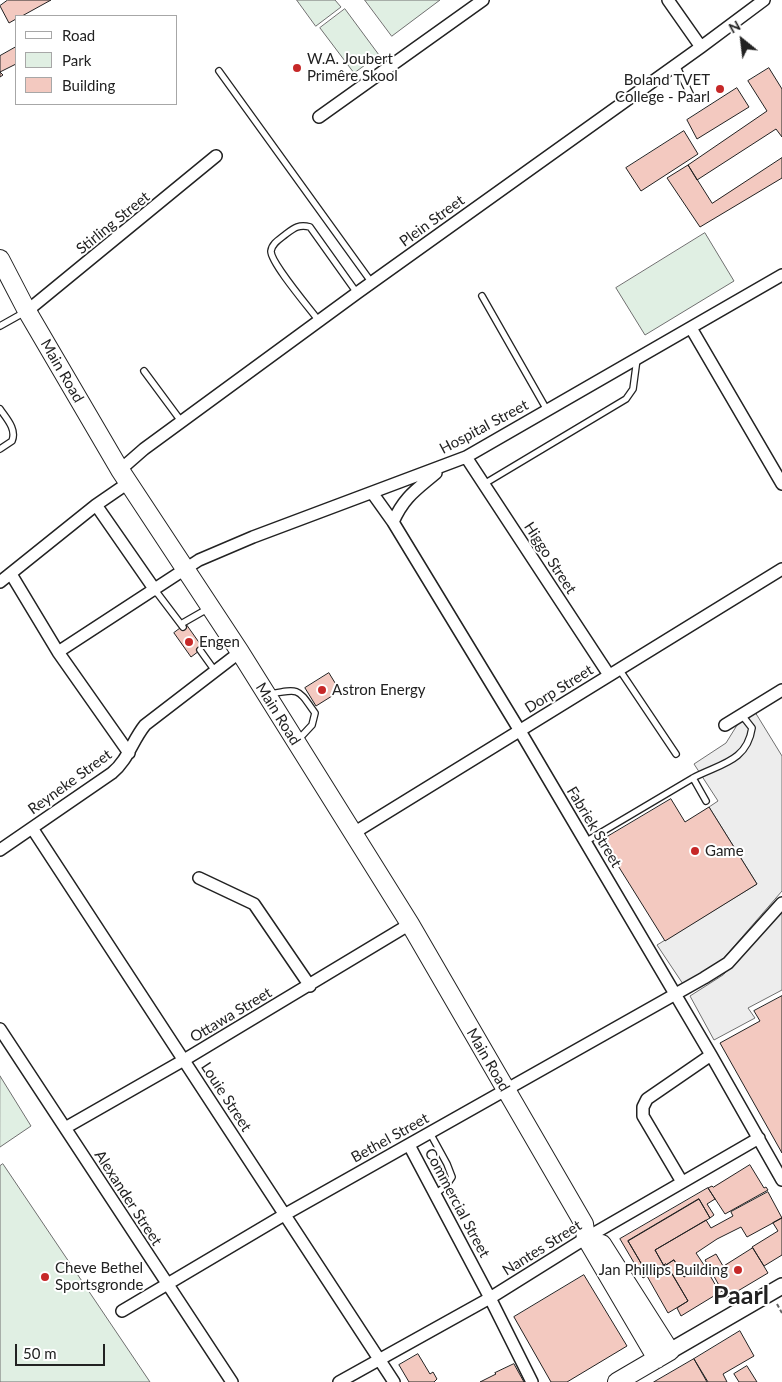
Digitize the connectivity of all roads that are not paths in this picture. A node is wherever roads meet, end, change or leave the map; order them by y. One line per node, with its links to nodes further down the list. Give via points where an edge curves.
1 (483, 0): 8 (street)
2 (668, 0): 4 (street)
3 (764, 0): 4 (street, Plein Street)
4 (701, 48): 5 (street, Plein Street)
5 (676, 65): 7 (lane); 13 (street, Plein Street)
6 (220, 70): 13 (lane)
7 (691, 96)
8 (319, 117)
9 (216, 156): 16 (street, Stirling Street)
10 (0, 260): 12 (main road, Main Road)
11 (782, 275): 19 (street, Hospital Street)
12 (4, 278): 16 (main road, Main Road)
13 (372, 282): 14 (street, Plein Street)
14 (357, 293): 17 (street, Plein Street); 17 (lane, via 310,226 295,227 272,245 270,253)
15 (482, 296): 23 (lane)
16 (27, 311): 18 (lane); 28 (main road, Main Road)
17 (318, 321): 24 (street, Plein Street)
18 (0, 326)
19 (691, 328): 20 (street, Hospital Street); 30 (street)
20 (637, 359): 23 (street, Hospital Street); 29 (lane, via 634,389 626,399)
21 (144, 371): 24 (lane)
22 (0, 409): 25 (lane, via 14,434 12,441)
23 (547, 410): 26 (street, Hospital Street)
24 (182, 422): 28 (street, Plein Street, via 144,449)
25 (0, 449)
26 (466, 457): 27 (street, Hospital Street); 29 (street, Higgo Street)
27 (446, 466): 31 (street, Hospital Street); 33 (street, via 406,498)
28 (124, 477): 32 (street, Plein Street); 34 (main road, Main Road)
29 (484, 484): 44 (street, Higgo Street)
30 (782, 484)
31 (373, 494): 33 (street, Fabriek Street); 34 (street, Hospital Street, via 253,538)
32 (96, 505): 35 (street, Plein Street); 38 (street)
33 (393, 522): 49 (street, Fabriek Street)
34 (184, 569): 38 (street, Hospital Street); 39 (main road, Main Road)
35 (11, 574): 37 (street, Plein Street); 41 (street)
36 (780, 575): 44 (street, Dorp Street)
37 (0, 582)
38 (155, 590): 39 (lane, via 182,626); 41 (street, Hospital Street)
39 (210, 608): 42 (main road, Main Road)
40 (200, 650): 43 (lane)
41 (58, 652): 51 (street)
42 (240, 652): 43 (street, Reyneke Street); 46 (main road, Main Road)
43 (215, 671): 51 (street, Reyneke Street, via 145,725)
44 (614, 672): 49 (street, Dorp Street); 52 (lane)
45 (782, 690): 47 (street)
46 (266, 695): 50 (main road, Main Road); 50 (lane, via 296,690 315,713 312,725)
47 (741, 714): 48 (street); 53 (lane, via 752,728 748,745 732,760)
48 (725, 725)
49 (520, 731): 56 (street, Dorp Street); 57 (street, Fabriek Street)
50 (295, 742): 56 (main road, Main Road)
51 (129, 752): 55 (street, Reyneke Street, via 112,773)
52 (676, 754)
53 (693, 778): 54 (lane); 57 (lane)
54 (706, 800)
55 (32, 828): 58 (street, Reyneke Street); 66 (street, Louie Street)
56 (352, 834): 61 (main road, Main Road)
57 (585, 842): 63 (street, Fabriek Street)
58 (0, 850)
59 (199, 878): 62 (street, via 254,904)
60 (782, 903): 63 (street, Bethel Street, via 728,963)
61 (410, 924): 62 (street, Ottawa Street); 67 (main road, Main Road)
62 (310, 986): 66 (street, Ottawa Street)
63 (675, 994): 65 (street, Fabriek Street); 67 (street, Bethel Street)
64 (0, 1029): 68 (street, Alexander Street)
65 (710, 1055): 70 (street, Fabriek Street); 73 (street, via 647,1099 644,1107 643,1116)
66 (184, 1060): 68 (street, Ottawa Street); 75 (street, Louie Street)
67 (506, 1090): 69 (street, Bethel Street); 76 (main road, Main Road)
68 (65, 1128): 77 (street, Alexander Street)
69 (430, 1133): 71 (street, Bethel Street); 74 (lane, via 452,1172 450,1182)
70 (759, 1138): 72 (street, Fabriek Street); 73 (street, Nantes Street)
71 (409, 1144): 74 (street, Commercial Street); 75 (street, Bethel Street)
72 (782, 1180)
73 (682, 1182): 76 (street, Nantes Street)
74 (435, 1194): 79 (street, Commercial Street)
75 (284, 1215): 77 (street, Bethel Street); 82 (street, Louie Street)
76 (588, 1232): 79 (street, Nantes Street); 81 (main road)
77 (167, 1284): 80 (street, Bethel Street); 83 (street, Alexander Street)
78 (782, 1286): 81 (main road)
79 (490, 1298): 82 (street, Nantes Street); 86 (street, Commercial Street)
80 (122, 1311)
81 (663, 1355): 87 (main road)
82 (379, 1358): 84 (street, Nantes Street); 85 (street, Louie Street)
83 (232, 1382)
84 (339, 1382)
85 (394, 1382)
86 (532, 1382)
87 (617, 1382)

